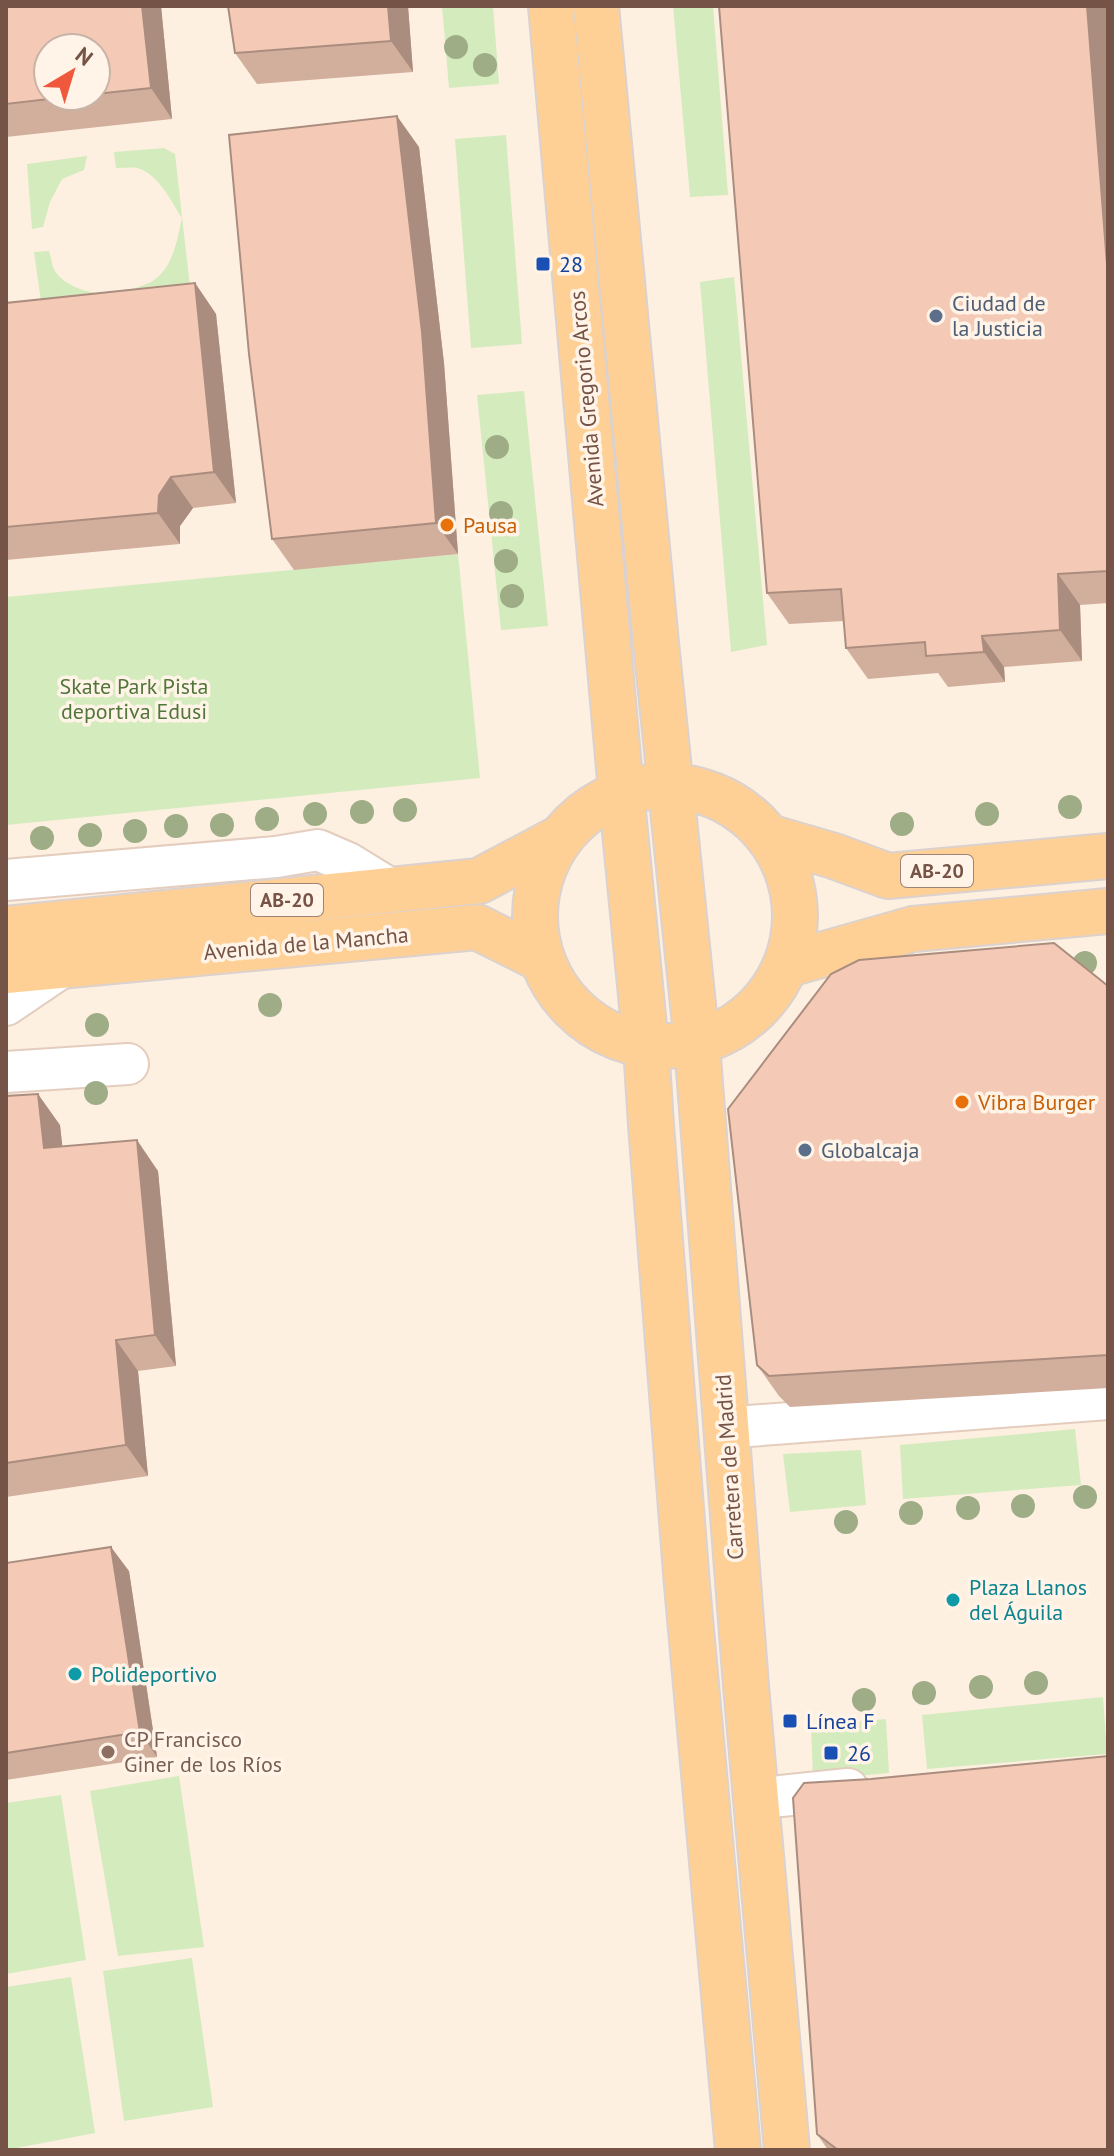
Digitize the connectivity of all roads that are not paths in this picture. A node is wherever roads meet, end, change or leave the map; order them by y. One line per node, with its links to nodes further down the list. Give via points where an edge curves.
1 (551, 6): 4 (main road, Avenida Gregorio Arcos)
2 (596, 6): 3 (main road)
3 (671, 784): 4 (main road, Avenida de la Mancha); 5 (main road, Avenida de la Mancha, via 728,800); 17 (main road, Carretera de Madrid)
4 (621, 791): 6 (main road, Avenida de la Mancha, via 586,810); 18 (main road)
5 (772, 838): 7 (main road, Avenida de la Mancha / AB-20, via 888,876); 13 (main road, Avenida de la Mancha, via 796,898)
6 (558, 839): 9 (main road, Avenida de la Mancha / AB-20, via 479,881); 12 (main road, Avenida de la Mancha, via 535,896)
7 (1108, 856)
8 (6, 880): 9 (street, Avenida de la Mancha, via 318,850)
9 (392, 890): 11 (main road, Avenida de la Mancha / AB-20)
10 (1108, 911): 13 (main road, via 913,929)
11 (6, 929)
12 (541, 959): 14 (main road, Avenida de la Mancha / AB-20, via 477,927); 18 (main road, Avenida de la Mancha, via 564,1000 601,1031)
13 (789, 964): 17 (main road, Avenida de la Mancha, via 753,1015)
14 (65, 965): 15 (main road, Avenida de la Mancha / AB-20); 16 (street, Avenida de la Mancha)
15 (6, 971)
16 (6, 1005)
17 (697, 1044): 18 (main road, Avenida de la Mancha); 26 (main road, Carretera de Madrid)
18 (646, 1046): 25 (main road)
19 (128, 1064): 20 (street)
20 (6, 1072)
21 (1108, 1399): 22 (street)
22 (749, 1426)
23 (890, 1785): 24 (street)
24 (781, 1796)
25 (738, 2150)
26 (787, 2150)

